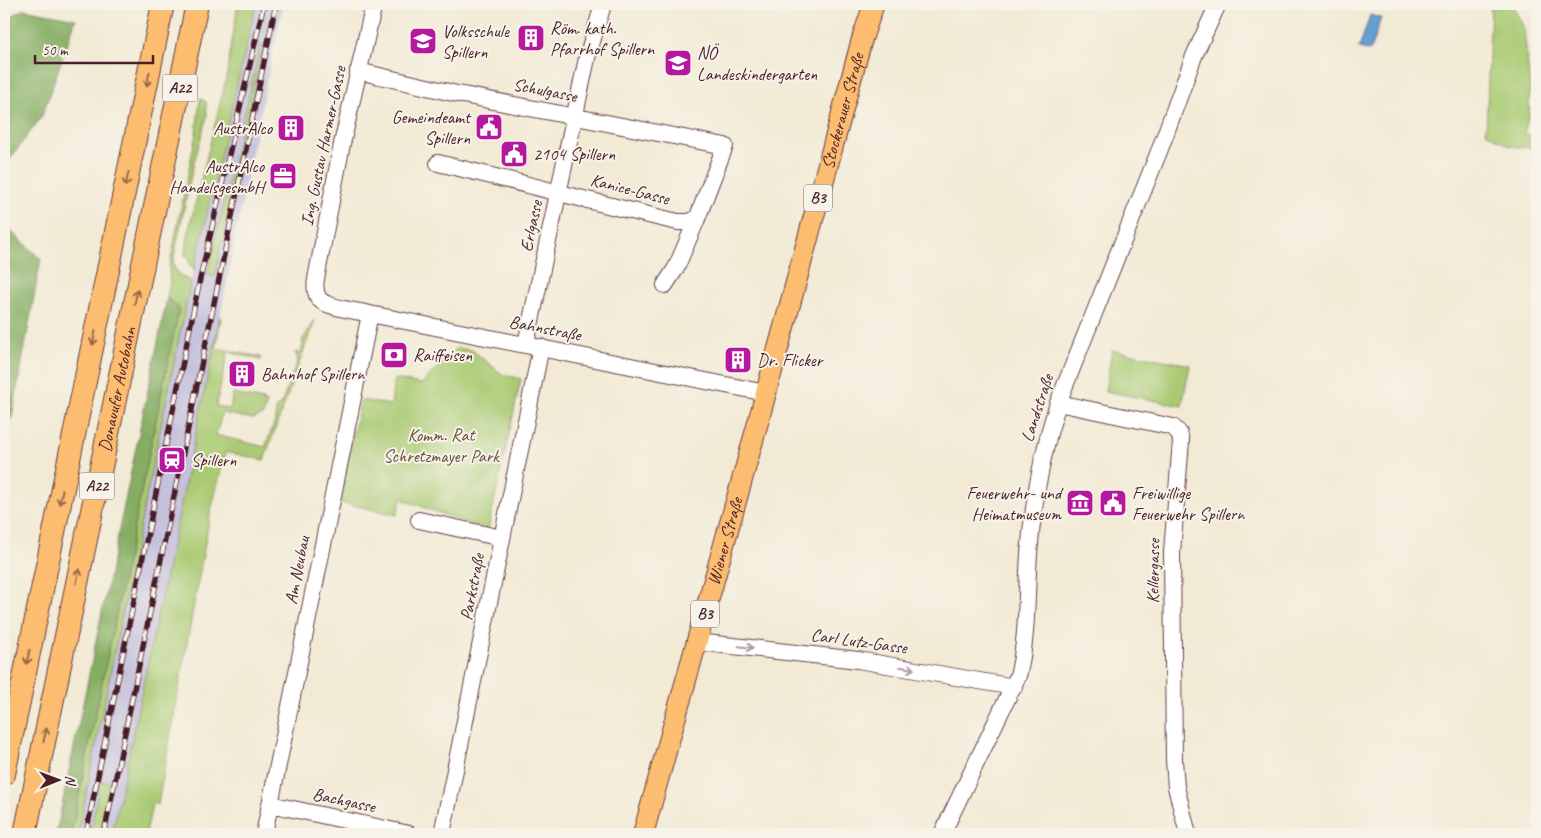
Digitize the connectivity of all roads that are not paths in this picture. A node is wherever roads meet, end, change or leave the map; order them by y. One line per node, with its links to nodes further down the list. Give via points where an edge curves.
1 (163, 4): 22 (highway, Donauufer Autobahn / A22, one-way to 22)
2 (197, 4): 24 (highway, Donauufer Autobahn / A22, one-way to 2)
3 (374, 4): 7 (street, Ing. Gustav Harmer-Gasse)
4 (874, 4): 16 (main road, Stockerauer Straße / B3)
5 (1218, 4): 17 (street, Landstraße, via 1194,56)
6 (602, 8): 8 (street, Erlgasse)
7 (358, 71): 8 (street, Schulgasse); 13 (street, Ing. Gustav Harmer-Gasse, via 316,279)
8 (574, 116): 10 (street, Erlgasse); 11 (street, Schulgasse, via 725,146)
9 (438, 163): 10 (street, Kanice-Gasse)
10 (559, 192): 11 (street, Kanice-Gasse, via 678,222); 15 (street, Erlgasse)
11 (697, 219): 12 (street)
12 (665, 285)
13 (318, 297): 14 (street, Bahnstraße, via 325,304)
14 (370, 314): 15 (street, Bahnstraße); 23 (street, Am Neubau)
15 (533, 346): 16 (street, Bahnstraße); 19 (street, Parkstraße)
16 (766, 393): 20 (main road, Wiener Straße / B3)
17 (1058, 403): 21 (street, Landstraße, via 1035,499 1021,666); 30 (street, Kellergasse, via 1173,427 1179,433 1172,552 1174,760 1176,787)
18 (419, 520): 19 (street)
19 (502, 538): 27 (street, Parkstraße)
20 (697, 642): 21 (street, Carl Lutz-Gasse, one-way to 21, via 858,660); 28 (main road, Wiener Straße / B3)
21 (1014, 687): 29 (street, Landstraße)
22 (4, 774)
23 (270, 804): 25 (street, Am Neubau); 26 (street, Bachgasse)
24 (25, 834)
25 (264, 834)
26 (409, 834)
27 (442, 834)
28 (643, 834)
29 (942, 834)
30 (1188, 834)

